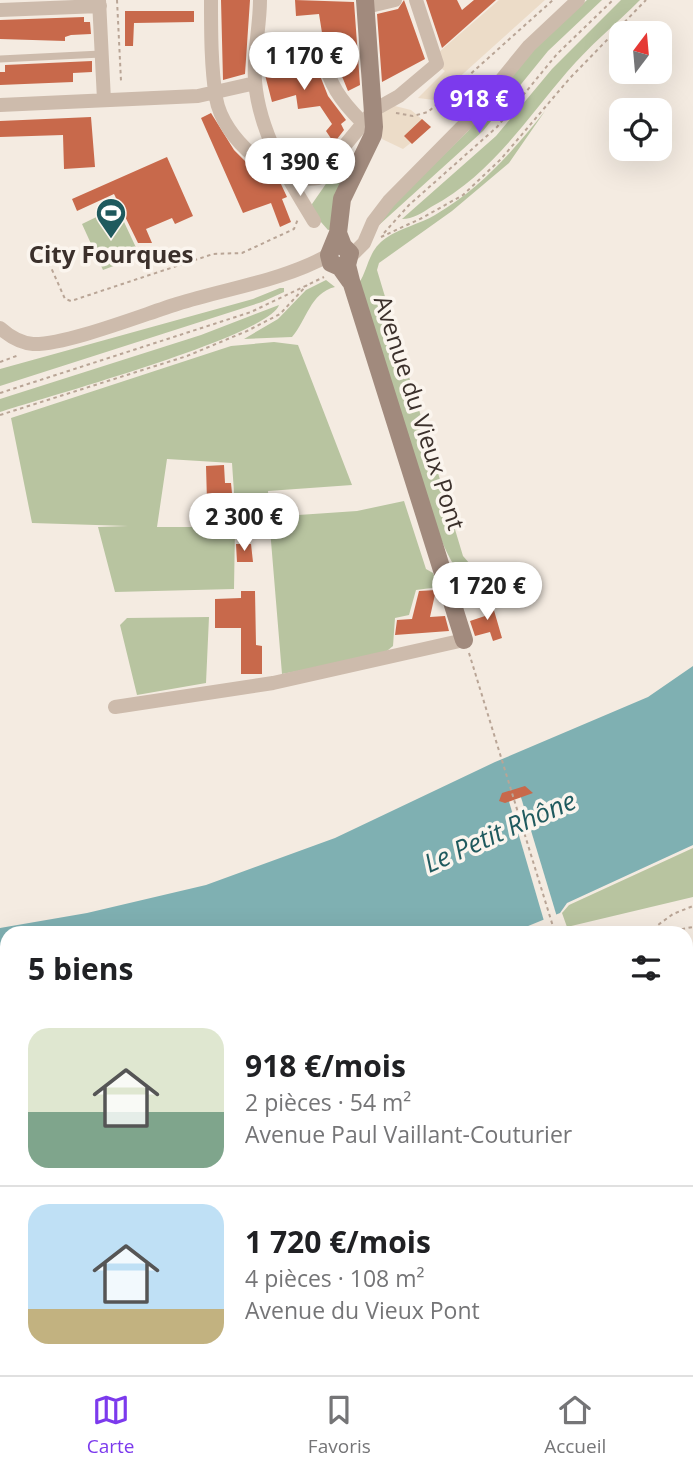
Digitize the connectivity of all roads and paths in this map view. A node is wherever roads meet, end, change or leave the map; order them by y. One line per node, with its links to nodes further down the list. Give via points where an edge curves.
1 (117, 0): 16 (path)
2 (211, 0): 18 (street)
3 (260, 0): 17 (street)
4 (395, 0): 11 (street)
5 (416, 0): 21 (street, via 437,64)
6 (553, 0): 21 (path, via 428,112 390,114 383,125)
7 (578, 0): 27 (street, via 529,46 466,123)
8 (613, 0): 24 (path, via 558,54 497,127)
9 (646, 0): 26 (path, via 463,195)
10 (100, 3): 12 (street); 13 (street)
11 (365, 3): 21 (street)
12 (0, 10)
13 (102, 54): 15 (lane); 19 (street)
14 (310, 54): 21 (street, via 322,53 338,99)
15 (0, 59)
16 (121, 81)
17 (255, 83): 18 (street); 22 (street)
18 (216, 94): 19 (street); 22 (street, via 231,130 248,151)
19 (104, 100): 20 (street)
20 (0, 105)
21 (370, 120): 22 (street, via 318,178 303,181); 27 (street, Avenue du Vieux Pont, via 373,135 342,199)
22 (284, 174): 23 (street)
23 (297, 194): 25 (street); 28 (path, via 295,205 300,214 293,229 242,253 213,254 71,301 65,299)
24 (409, 205)
25 (314, 221)
26 (380, 237)
27 (341, 256): 31 (street, via 56,341 32,344); 34 (street, Avenue du Vieux Pont)
28 (49, 263)
29 (309, 283): 33 (path, via 280,314 247,331 187,356)
30 (251, 312): 32 (path)
31 (0, 328)
32 (0, 393)
33 (0, 415)
34 (464, 640): 36 (street, via 273,683)
35 (473, 664): 38 (path)
36 (115, 707)
37 (693, 906): 39 (path)
38 (553, 926)
39 (657, 926)

